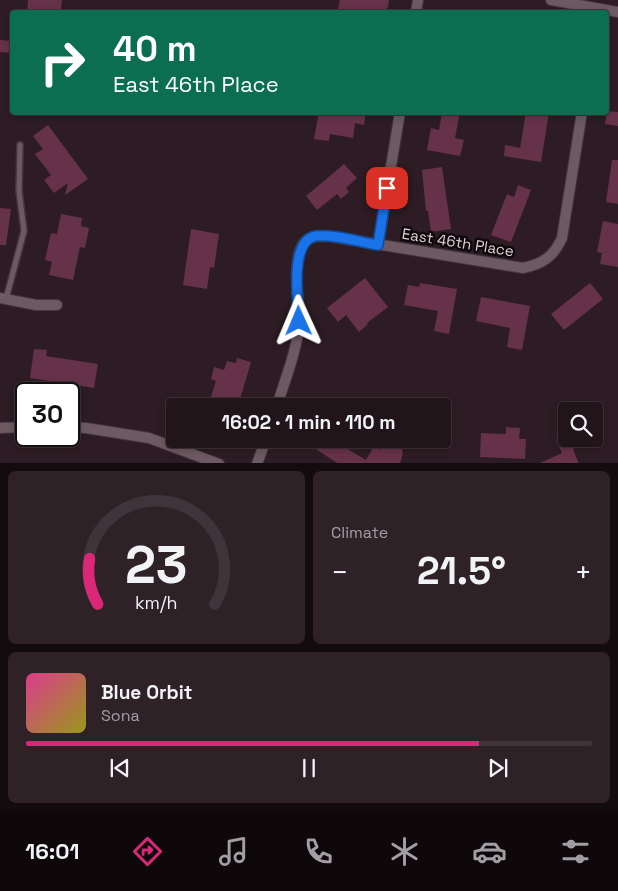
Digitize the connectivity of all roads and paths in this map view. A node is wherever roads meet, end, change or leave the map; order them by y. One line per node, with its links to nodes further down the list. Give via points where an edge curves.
1 (551, 0): 2 (street)
2 (599, 7): 3 (street)
3 (618, 12)
4 (400, 115): 7 (street)
5 (582, 115): 7 (street, East 46th Place, via 562,238 546,260 523,268)
6 (20, 145): 8 (lane, via 19,191 24,231)
7 (378, 245): 10 (street, East 46th Place, via 327,236 306,240 298,262 299,321 295,345)
8 (3, 299): 9 (street)
9 (57, 305)
10 (279, 398)
11 (15, 427): 12 (street)
12 (0, 428)
13 (80, 428): 15 (street, via 150,438)
14 (263, 448): 16 (street)
15 (217, 463)
16 (258, 463)

